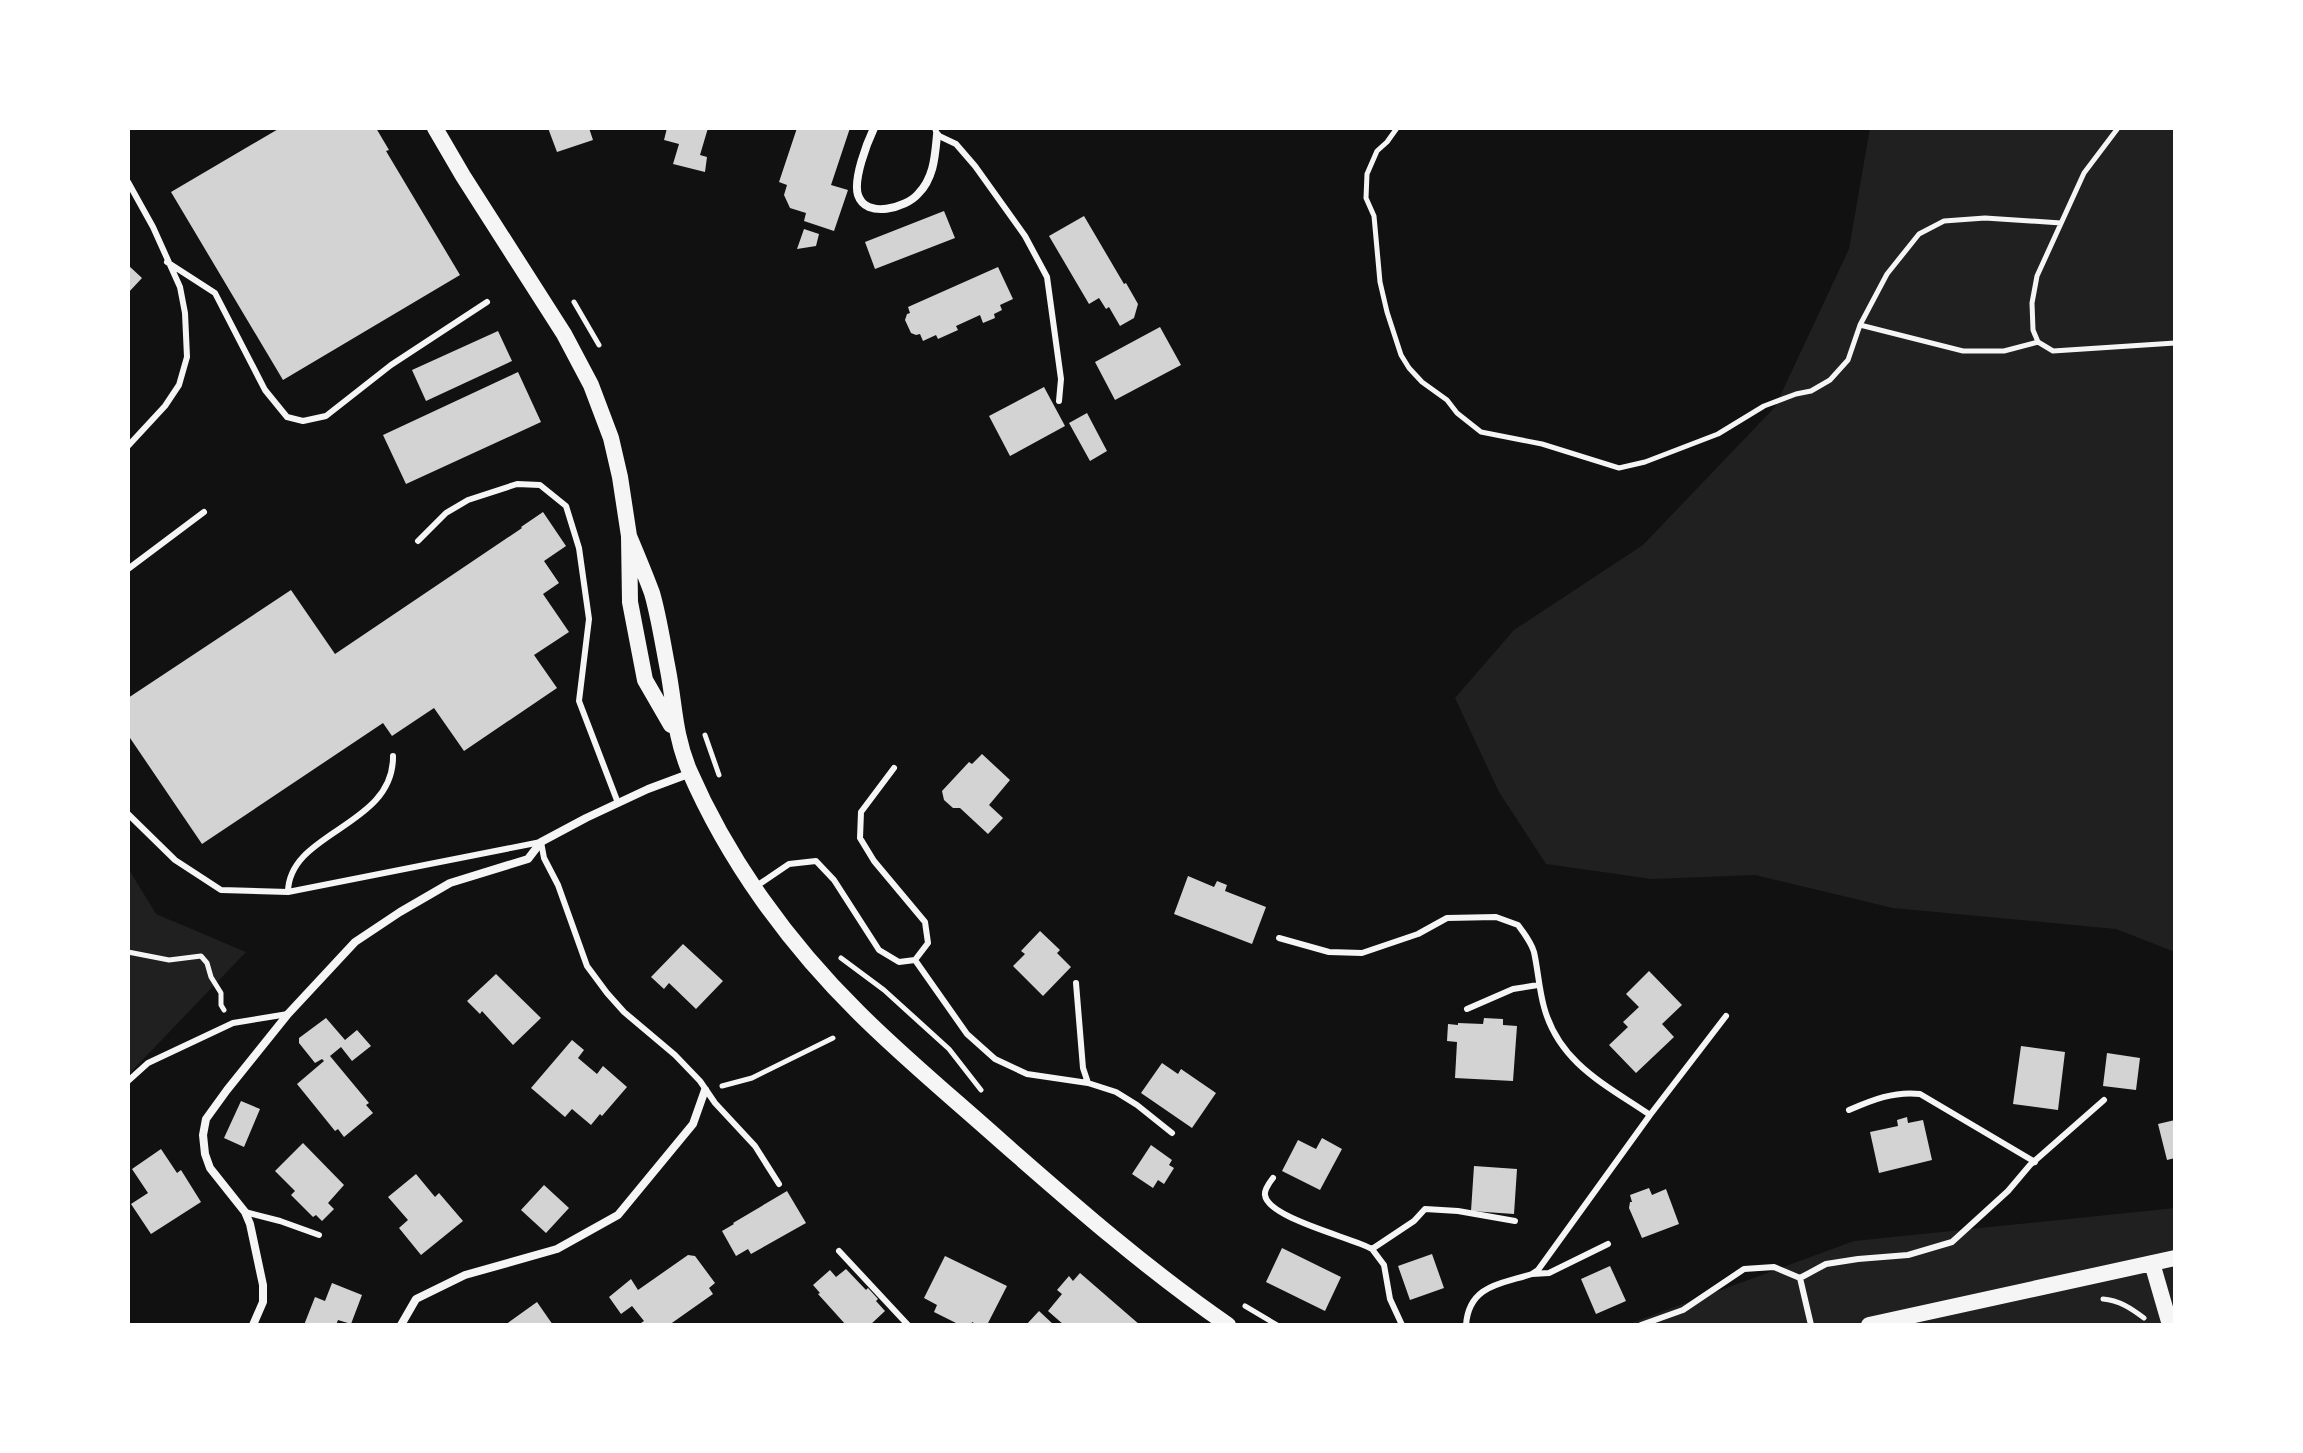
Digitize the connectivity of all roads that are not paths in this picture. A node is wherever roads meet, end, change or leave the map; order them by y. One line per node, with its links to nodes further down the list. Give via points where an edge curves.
1 (435, 128): 10 (main road, via 591,385 611,438)
2 (874, 128): 3 (street, via 857,183 862,202 880,209 919,194 934,163)
3 (936, 132): 7 (lane, via 956,144 975,166 1047,277 1061,379)
4 (128, 182): 5 (lane)
5 (167, 262): 6 (lane, via 215,293 265,390 287,417 303,421 326,416 391,365); 8 (lane, via 180,287 187,357 172,396)
6 (487, 302)
7 (1059, 401)
8 (128, 446)
9 (204, 512): 12 (lane)
10 (629, 536): 13 (main road, via 652,594); 13 (main road, via 630,602 645,680)
11 (418, 541): 17 (lane, via 468,500 517,484 540,485 566,506 579,548 589,619 579,701)
12 (128, 569)
13 (676, 733): 16 (main road)
14 (393, 756): 21 (lane, via 386,785 371,806 304,856 288,880)
15 (894, 768): 23 (lane, via 861,812 860,838 925,922 928,943)
16 (691, 773): 17 (street); 20 (main road, via 716,826)
17 (618, 803): 19 (street)
18 (128, 814): 21 (lane, via 175,860 221,890)
19 (541, 842): 21 (lane); 27 (street, via 528,859 450,883 355,942); 31 (lane, via 587,966 624,1012 675,1055)
20 (755, 887): 23 (lane, via 789,864 816,861 879,950 899,962); 52 (main road, via 793,941 884,1037 1178,1291)
21 (288, 892)
22 (1279, 938): 25 (lane, via 1329,952 1362,953 1447,918 1496,917 1518,925 1533,949)
23 (915, 960): 30 (lane, via 967,1034 995,1059 1027,1074)
24 (1076, 983): 30 (lane)
25 (1538, 985): 26 (lane, via 1513,989); 34 (lane, via 1555,1039 1580,1068)
26 (1467, 1009)
27 (288, 1014): 29 (lane, via 233,1023 148,1063); 39 (street, via 206,1119 203,1135 210,1168)
28 (1726, 1016): 34 (lane)
29 (128, 1081)
30 (1088, 1083): 35 (lane, via 1116,1092)
31 (705, 1090): 38 (lane, via 755,1146); 50 (street, via 693,1124 618,1215 557,1249 465,1275 416,1299)
32 (2104, 1100): 36 (lane)
33 (1849, 1110): 36 (lane, via 1885,1096 1920,1094)
34 (1650, 1115): 47 (lane)
35 (1172, 1133)
36 (2035, 1162): 48 (lane, via 1952,1242 1908,1255 1826,1264)
37 (1273, 1178): 43 (lane, via 1265,1195 1274,1208)
38 (779, 1184)
39 (245, 1212): 41 (lane); 49 (street, via 263,1285 263,1302)
40 (1515, 1221): 43 (lane, via 1425,1209)
41 (319, 1235)
42 (1608, 1244): 47 (lane, via 1549,1273)
43 (1372, 1249): 53 (lane, via 1384,1265 1390,1299)
44 (839, 1251): 51 (lane)
45 (2175, 1258): 46 (main road)
46 (2152, 1263): 57 (main road); 58 (main road)
47 (1532, 1274): 54 (lane, via 1486,1288 1476,1296)
48 (1800, 1278): 55 (lane, via 1774,1267 1744,1269 1683,1310); 56 (lane)
49 (253, 1325)
50 (401, 1325)
51 (908, 1325)
52 (1228, 1325)
53 (1402, 1325)
54 (1466, 1325)
55 (1641, 1325)
56 (1811, 1325)
57 (1869, 1325)
58 (2170, 1325)

